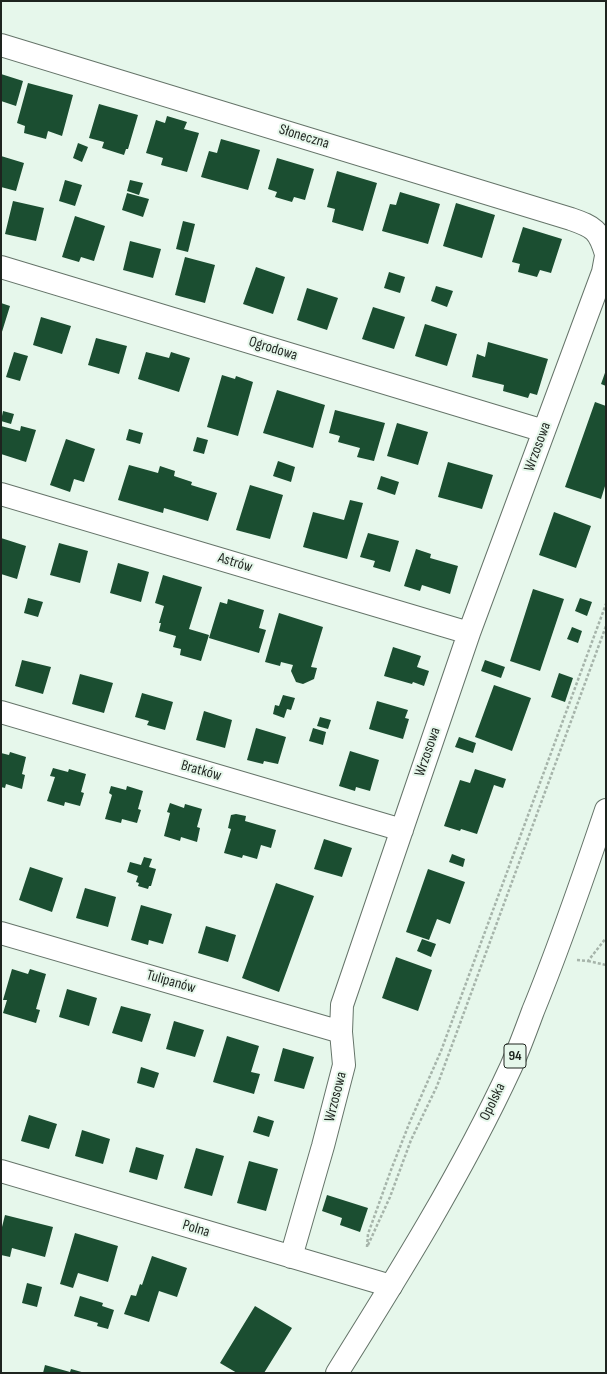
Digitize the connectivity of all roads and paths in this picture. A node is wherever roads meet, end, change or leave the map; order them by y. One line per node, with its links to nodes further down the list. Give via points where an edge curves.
1 (1, 46): 2 (street, Słoneczna, via 571,219 589,226)
2 (604, 250): 4 (street, Wrzosowa, via 603,272)
3 (1, 267): 4 (street, Ogrodowa)
4 (544, 431): 8 (street, Wrzosowa)
5 (1, 494): 8 (street, Astrów)
6 (606, 604): 7 (path, via 441,1051 409,1124 368,1234 367,1247 390,1197 411,1140 437,1086)
7 (606, 626)
8 (469, 633): 11 (street, Wrzosowa)
9 (1, 712): 11 (street, Bratków)
10 (606, 810): 14 (street, Opolska / 94)
11 (402, 830): 17 (street, Wrzosowa, via 342,1005)
12 (1, 933): 17 (street, Tulipanów)
13 (606, 938): 15 (path)
14 (555, 957): 15 (path); 20 (street, Opolska / 94, via 511,1066 472,1145)
15 (588, 961): 16 (path)
16 (606, 965)
17 (341, 1032): 19 (street, Wrzosowa, via 344,1065)
18 (1, 1171): 19 (street, Polna)
19 (291, 1257): 20 (street, Polna)
20 (391, 1286): 21 (street, Opolska / 94)
21 (337, 1373)

